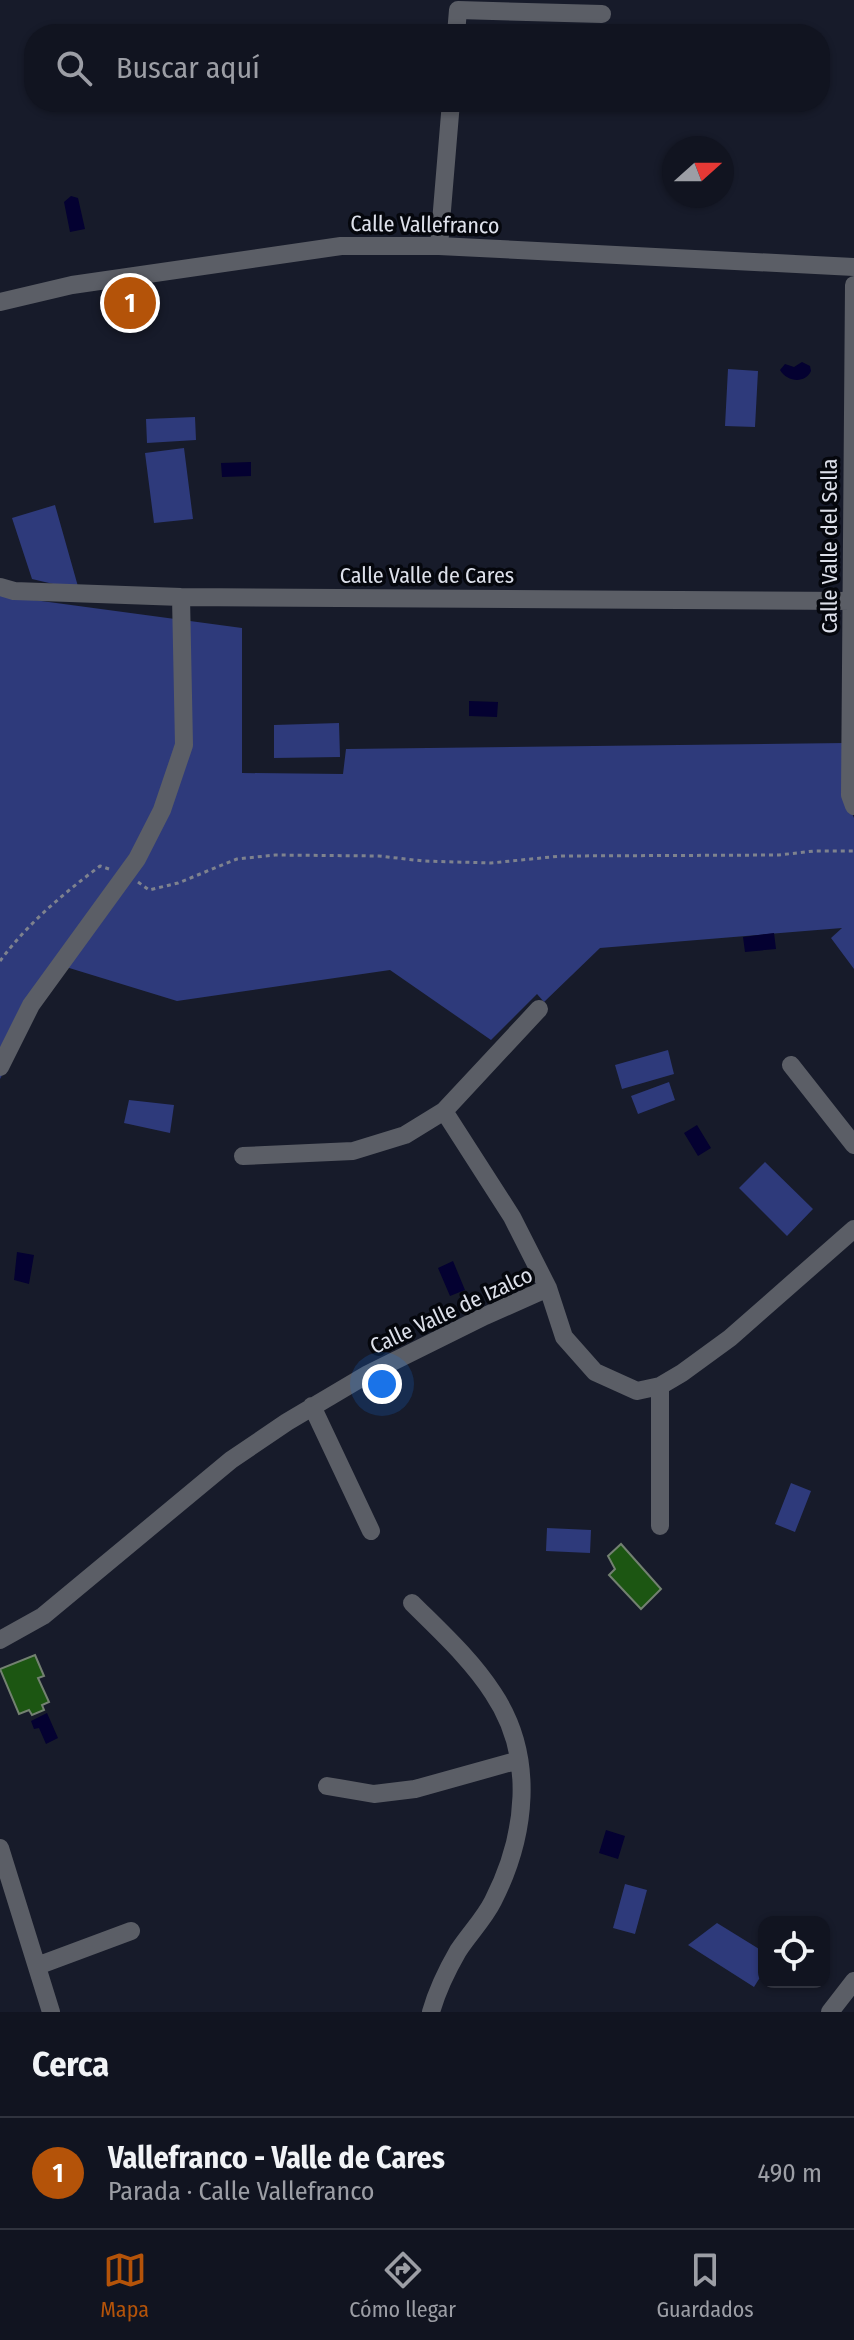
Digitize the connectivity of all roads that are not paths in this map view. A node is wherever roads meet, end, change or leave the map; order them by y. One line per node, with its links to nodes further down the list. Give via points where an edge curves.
1 (602, 14): 2 (street, via 458,10)
2 (457, 24)
3 (450, 112): 4 (street)
4 (439, 246): 5 (street, Calle Vallefranco); 7 (street, Calle Vallefranco, via 341,246 72,285)
5 (854, 267)
6 (854, 285): 10 (street, Calle Valle del Sella)
7 (0, 302)
8 (0, 587): 9 (street, Calle Valle de Cares)
9 (181, 597): 10 (street, Calle Valle de Cares); 14 (street, via 184,745 162,810 137,859 31,1005)
10 (853, 601): 11 (street, Calle Valle del Sella)
11 (854, 806)
12 (539, 1009): 15 (street)
13 (791, 1065): 16 (street)
14 (0, 1067)
15 (444, 1111): 17 (street, via 405,1135 353,1151); 19 (street, via 512,1217)
16 (854, 1145)
17 (243, 1156)
18 (854, 1229): 20 (street, via 730,1338)
19 (548, 1288): 20 (street, Calle Valle de Izalco, via 564,1337 595,1372 637,1391); 21 (street, Calle Valle de Izalco)
20 (660, 1386): 22 (street)
21 (312, 1406): 23 (street); 25 (street, Calle Valle de Izalco, via 231,1460 43,1616)
22 (660, 1526)
23 (371, 1531)
24 (412, 1603): 26 (street, via 494,1694)
25 (0, 1640)
26 (519, 1760): 27 (street, via 415,1789 374,1794); 33 (street, via 523,1807 511,1857 492,1903 458,1951)
27 (327, 1786)
28 (0, 1848): 30 (street)
29 (131, 1931): 30 (street)
30 (37, 1966): 32 (street)
31 (854, 1981): 34 (street)
32 (51, 2012)
33 (431, 2012)
34 (830, 2012)

